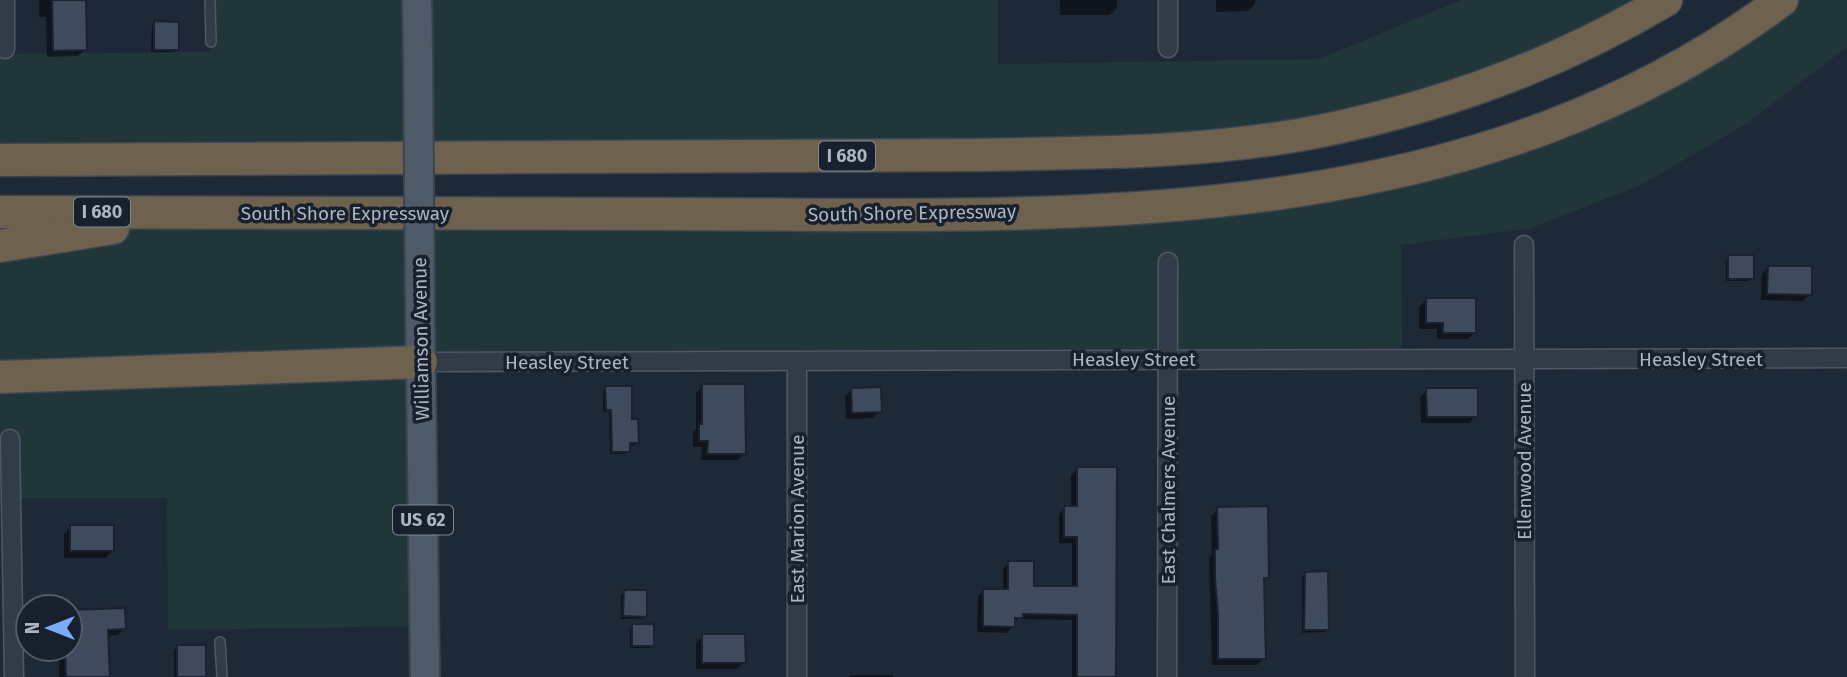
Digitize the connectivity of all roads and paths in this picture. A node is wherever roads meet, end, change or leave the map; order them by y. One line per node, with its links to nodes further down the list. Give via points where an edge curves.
1 (5, 0): 9 (street)
2 (210, 0): 7 (lane)
3 (417, 0): 20 (main road, Williamson Avenue / US 62, bridge)
4 (1168, 0): 8 (street)
5 (1666, 0): 10 (highway, I 680, via 1586,45 1467,93 1321,131 1195,147 1074,154)
6 (1782, 0): 12 (highway, South Shore Expressway / I 680, via 1659,79 1554,124 1442,163 1318,189 1205,204 927,214)
7 (211, 42)
8 (1168, 48)
9 (5, 49)
10 (0, 160)
11 (0, 212): 12 (highway, South Shore Expressway / I 680)
12 (204, 213): 14 (highway)
13 (1524, 245): 18 (street, Ellenwood Avenue)
14 (0, 246)
15 (1168, 261): 17 (street, East Chalmers Avenue)
16 (1847, 358): 18 (street, Heasley Street)
17 (1169, 359): 18 (street, Heasley Street); 19 (street, Heasley Street); 29 (street, East Chalmers Avenue)
18 (1524, 359): 30 (street, Ellenwood Avenue)
19 (797, 361): 20 (street, Heasley Street); 28 (street, East Marion Avenue)
20 (421, 362): 21 (highway); 27 (main road, Williamson Avenue / US 62)
21 (0, 377)
22 (10, 439): 23 (street)
23 (6, 550): 25 (street)
24 (220, 642): 26 (lane)
25 (14, 677)
26 (222, 677)
27 (425, 677)
28 (797, 677)
29 (1167, 677)
30 (1525, 677)

